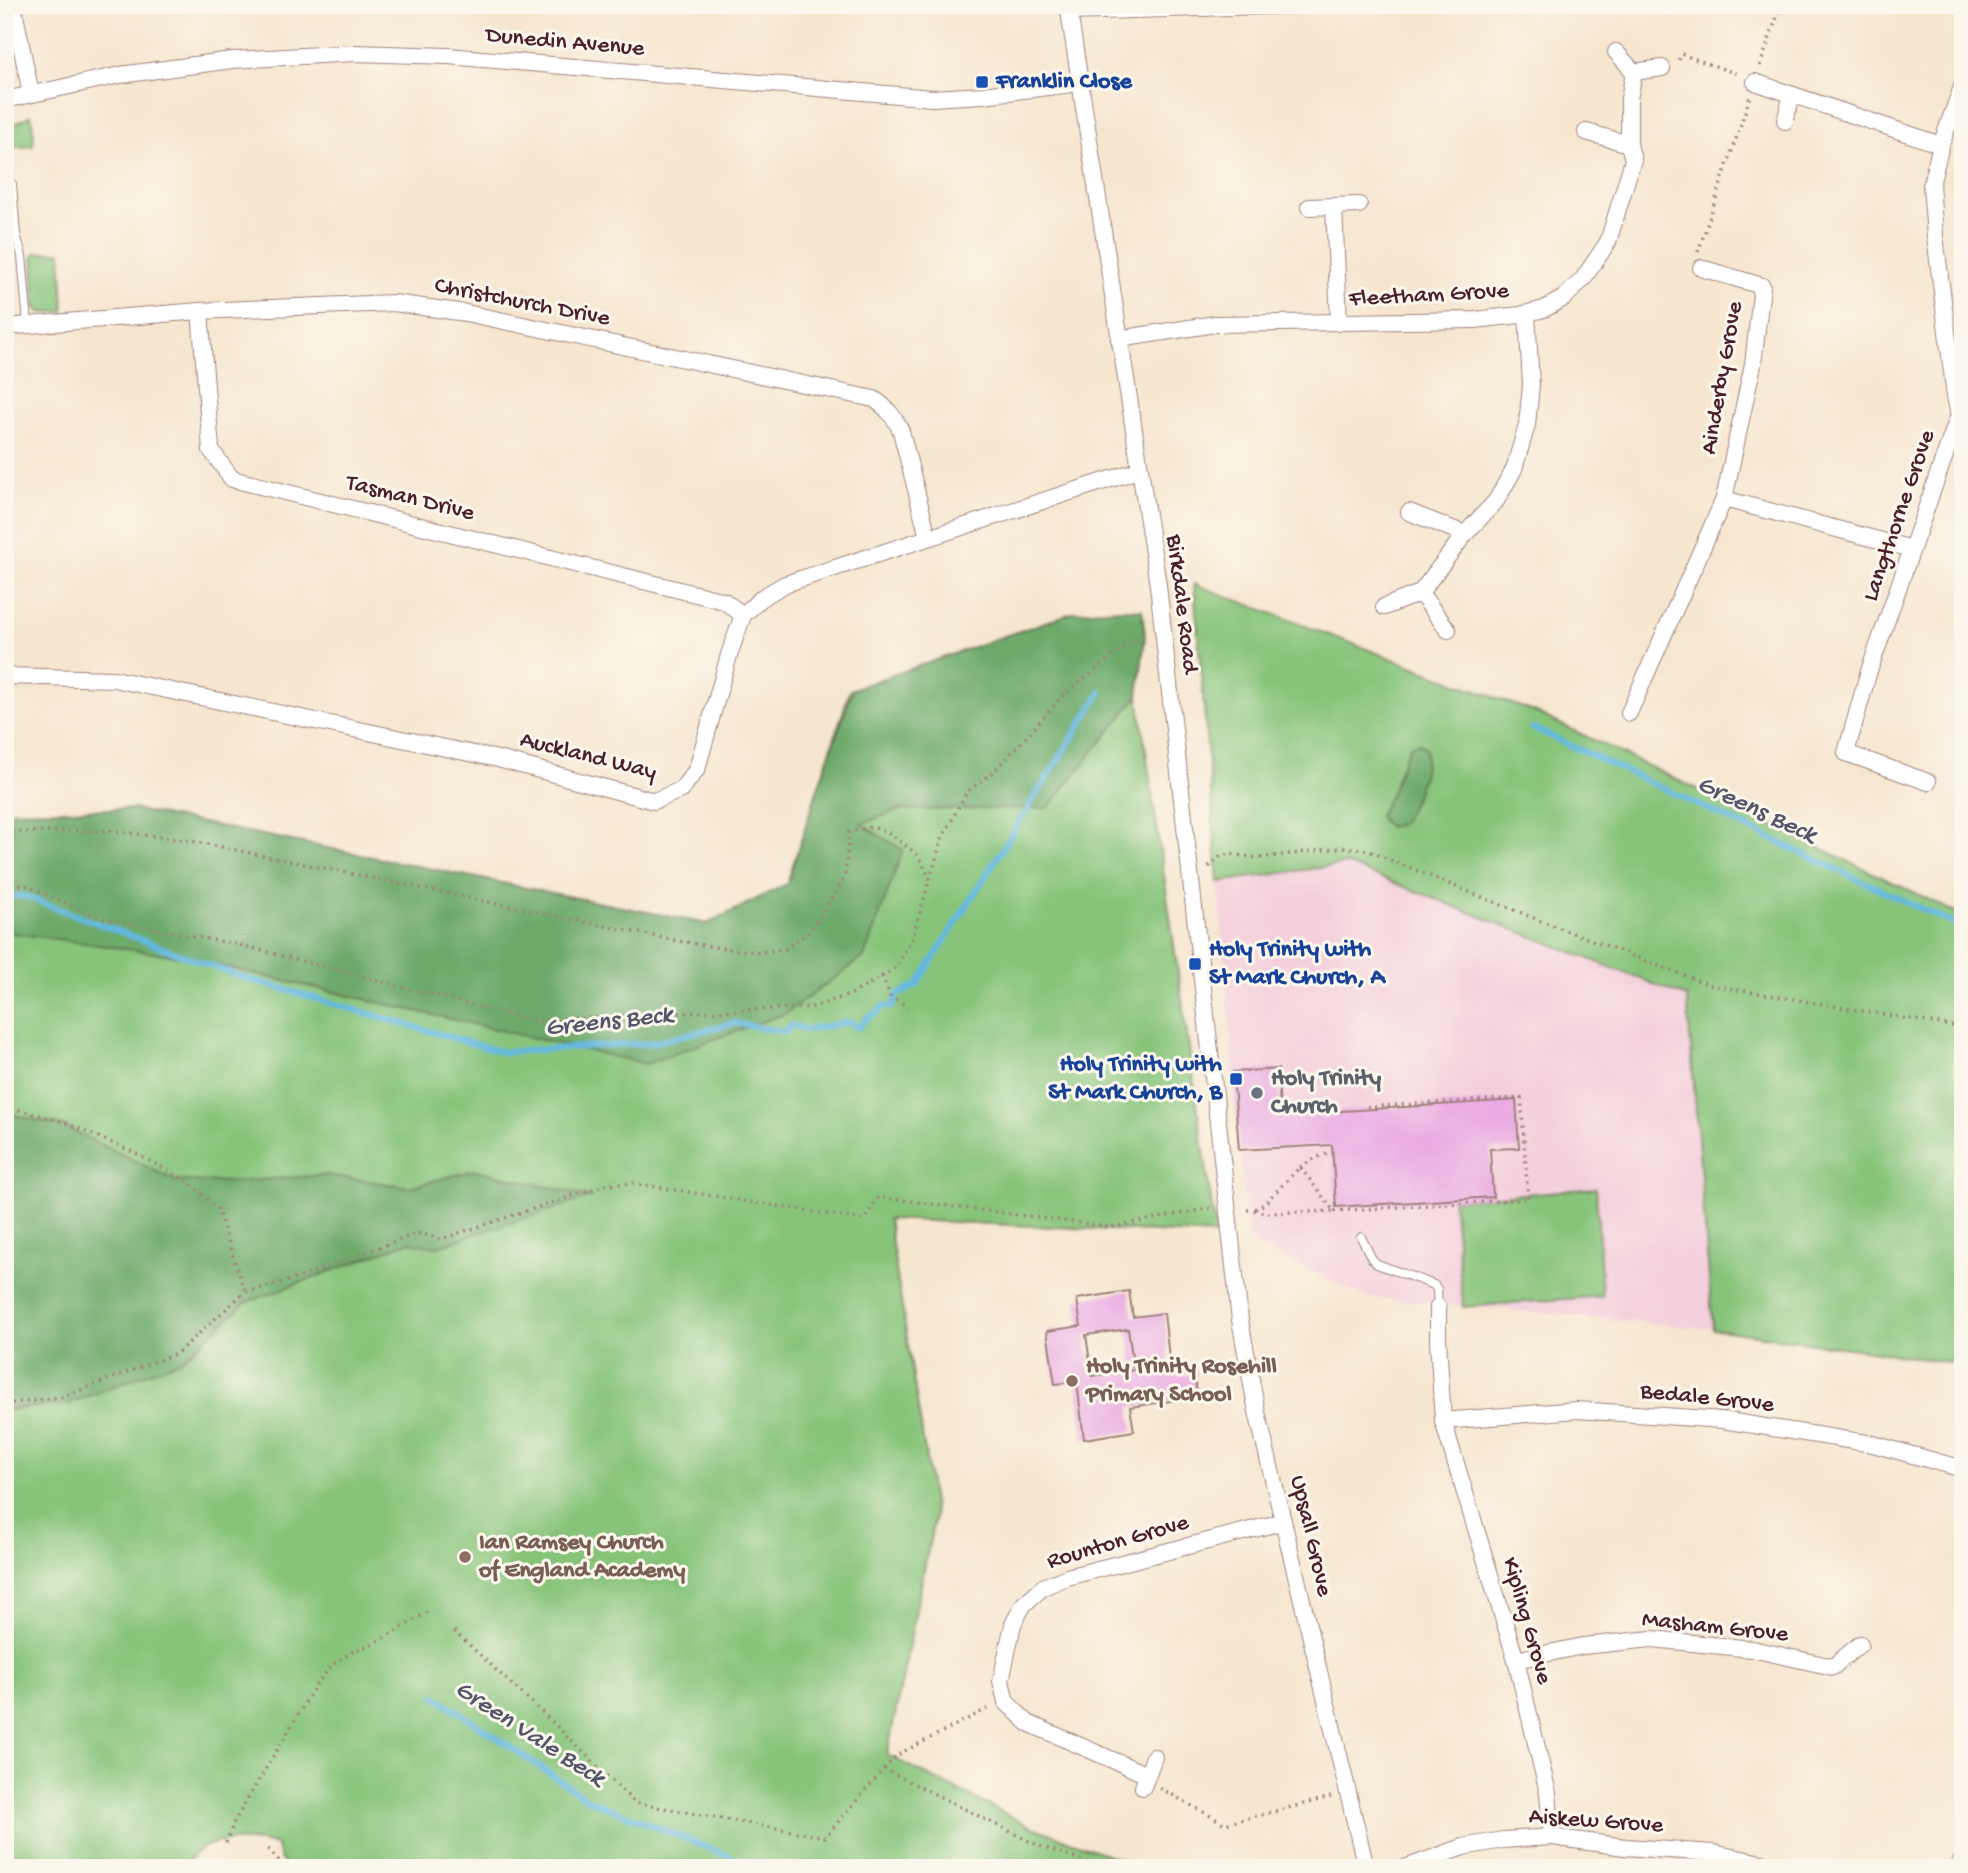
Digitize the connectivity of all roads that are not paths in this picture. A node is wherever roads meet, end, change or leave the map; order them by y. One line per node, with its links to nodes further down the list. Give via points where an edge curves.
1 (13, 5): 10 (street)
2 (1298, 5): 3 (street)
3 (1068, 9): 8 (street, Birkdale Road)
4 (1616, 52): 6 (street)
5 (1662, 68): 6 (street)
6 (1634, 72): 15 (street, Fleetham Grove)
7 (1755, 81): 11 (street)
8 (1080, 83): 10 (street, Dunedin Avenue, via 932,98 449,56 355,53 232,60 120,75); 27 (street, Birkdale Road)
9 (1963, 84): 16 (street, Langthorne Grove)
10 (31, 94): 12 (street, Dunedin Avenue)
11 (1793, 95): 13 (street); 16 (street)
12 (5, 100)
13 (1784, 121)
14 (1586, 132): 15 (street)
15 (1629, 144): 23 (street, Fleetham Grove, via 1633,160 1608,243 1564,298)
16 (1941, 145): 28 (street, Langthorne Grove, via 1931,198)
17 (12, 184): 25 (lane)
18 (1359, 205): 19 (street)
19 (1334, 206): 20 (street); 24 (street)
20 (1309, 207)
21 (1700, 268): 30 (street, Ainderby Grove, via 1762,286 1753,364)
22 (200, 311): 25 (street, Christchurch Drive); 33 (street, Christchurch Drive, via 394,303 466,313 874,399 895,417 901,431); 37 (street, Tasman Drive, via 211,450 232,479 724,601)
23 (1527, 314): 24 (street, Fleetham Grove, via 1475,320); 32 (street, via 1531,386 1527,425 1502,491)
24 (1339, 323): 27 (street, Fleetham Grove, via 1215,324)
25 (27, 325): 26 (street, Christchurch Drive)
26 (5, 327)
27 (1119, 339): 29 (street, Birkdale Road)
28 (1961, 417): 34 (street, Langthorne Grove)
29 (1139, 470): 33 (street); 42 (street, Birkdale Road, via 1158,585)
30 (1724, 499): 34 (street); 40 (street, Ainderby Grove)
31 (1409, 512): 32 (street)
32 (1465, 534): 35 (street)
33 (928, 537): 37 (street, via 785,584)
34 (1912, 549): 41 (street, Langthorne Grove, via 1846,753)
35 (1420, 593): 36 (street); 38 (street)
36 (1384, 607)
37 (743, 615): 39 (street, Auckland Way, via 697,769 681,790 654,801 498,758 114,679)
38 (1448, 630)
39 (5, 676)
40 (1629, 713)
41 (1928, 782)
42 (1227, 1212): 47 (street, Upsall Grove, via 1240,1320)
43 (1360, 1237): 44 (lane, via 1377,1264 1434,1285)
44 (1438, 1307): 45 (street, Kipling Grove)
45 (1443, 1421): 46 (street, Bedale Grove, via 1577,1410 1722,1420 1873,1444); 49 (street, Kipling Grove)
46 (1963, 1469)
47 (1282, 1522): 50 (street, Rounton Grove, via 1067,1577 1043,1587 1024,1604 1013,1624 1001,1681 1006,1702 1028,1723 1145,1781); 53 (street, Upsall Grove)
48 (1860, 1644): 49 (street, Masham Grove, via 1833,1667 1752,1649 1652,1639 1583,1646)
49 (1516, 1660): 51 (street, Kipling Grove, via 1548,1793)
50 (1154, 1757)
51 (1552, 1837): 54 (street, Aiskew Grove, via 1463,1847); 55 (street, Aiskew Grove, via 1713,1853)
52 (1963, 1859): 56 (street)
53 (1366, 1868)
54 (1405, 1868)
55 (1786, 1868)
56 (1958, 1868)

